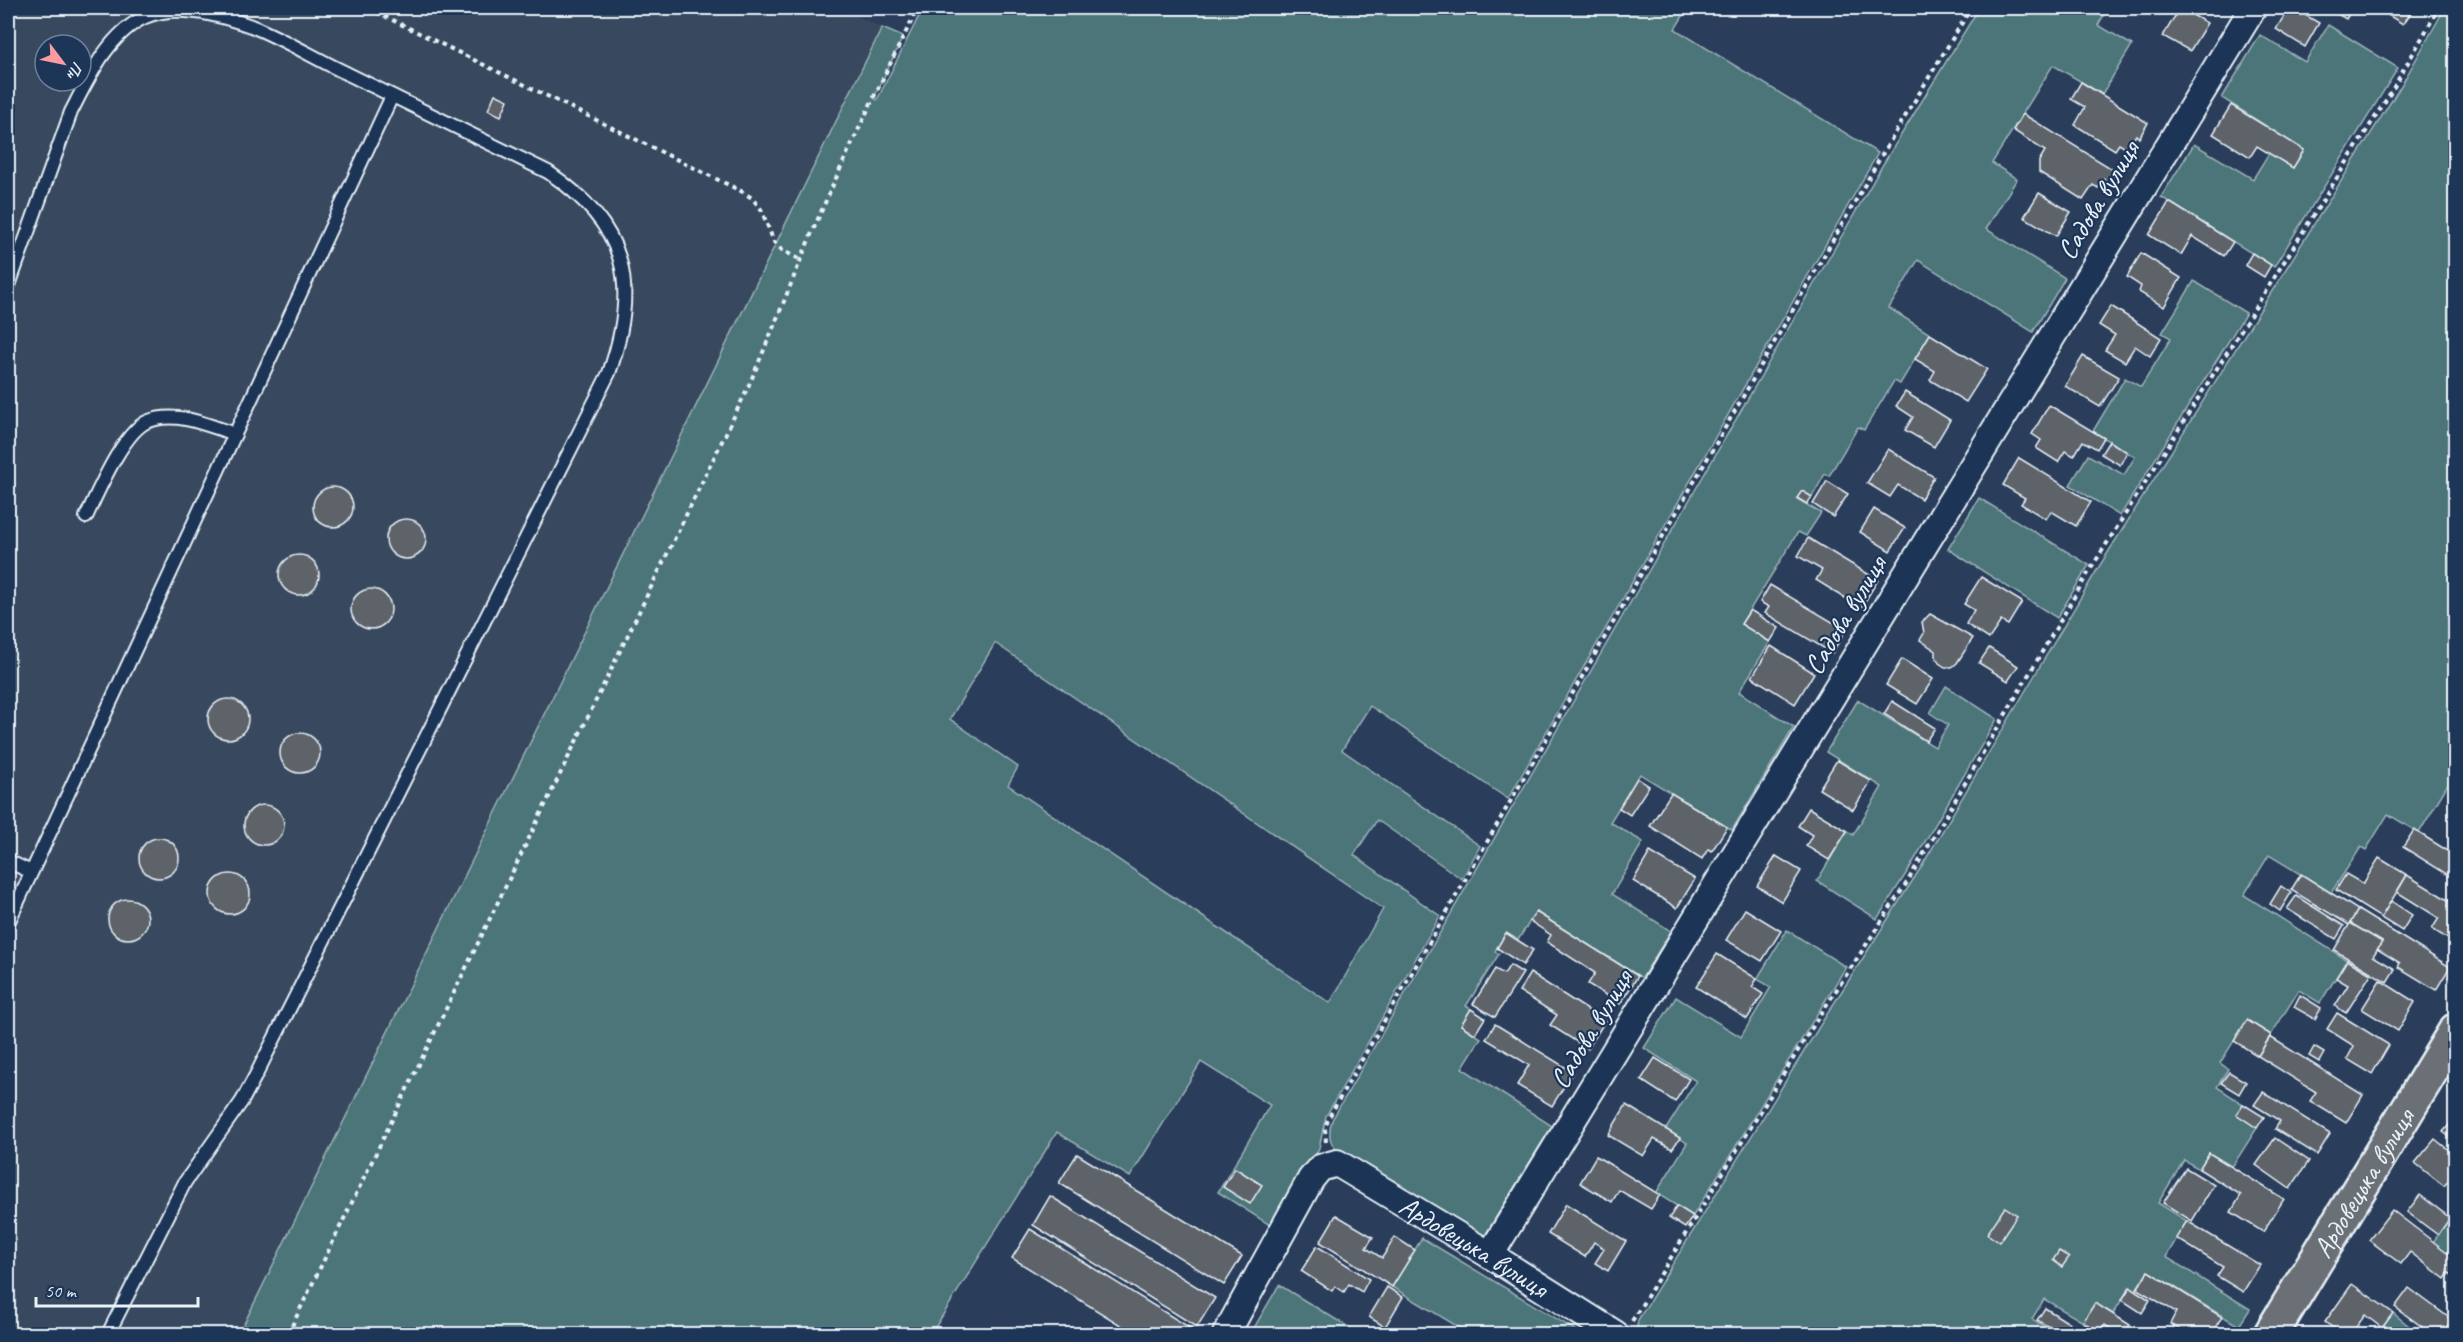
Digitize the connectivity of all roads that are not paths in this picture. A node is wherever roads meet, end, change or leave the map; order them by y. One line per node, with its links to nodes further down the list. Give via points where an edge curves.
1 (2253, 8): 10 (street, Садова вулиця)
2 (393, 96): 3 (lane, via 251,27 190,12 164,11 144,17 112,44 79,96); 4 (lane); 12 (lane, via 548,172 595,210 611,234 619,257 624,314 619,343 603,383 257,1073 185,1182)
3 (8, 288)
4 (235, 434): 5 (lane, via 188,419 167,417 147,421 130,435 117,455); 7 (lane)
5 (86, 517)
6 (8, 861): 7 (lane)
7 (31, 872): 8 (lane)
8 (8, 923)
9 (2456, 1030): 14 (highway, Ардовецька вулиця)
10 (1490, 1255): 11 (street, Ардовецька вулиця); 13 (street, Ардовецька вулиця, via 1345,1167 1330,1163 1311,1179)
11 (1622, 1330)
12 (108, 1335)
13 (1226, 1335)
14 (2271, 1335)

